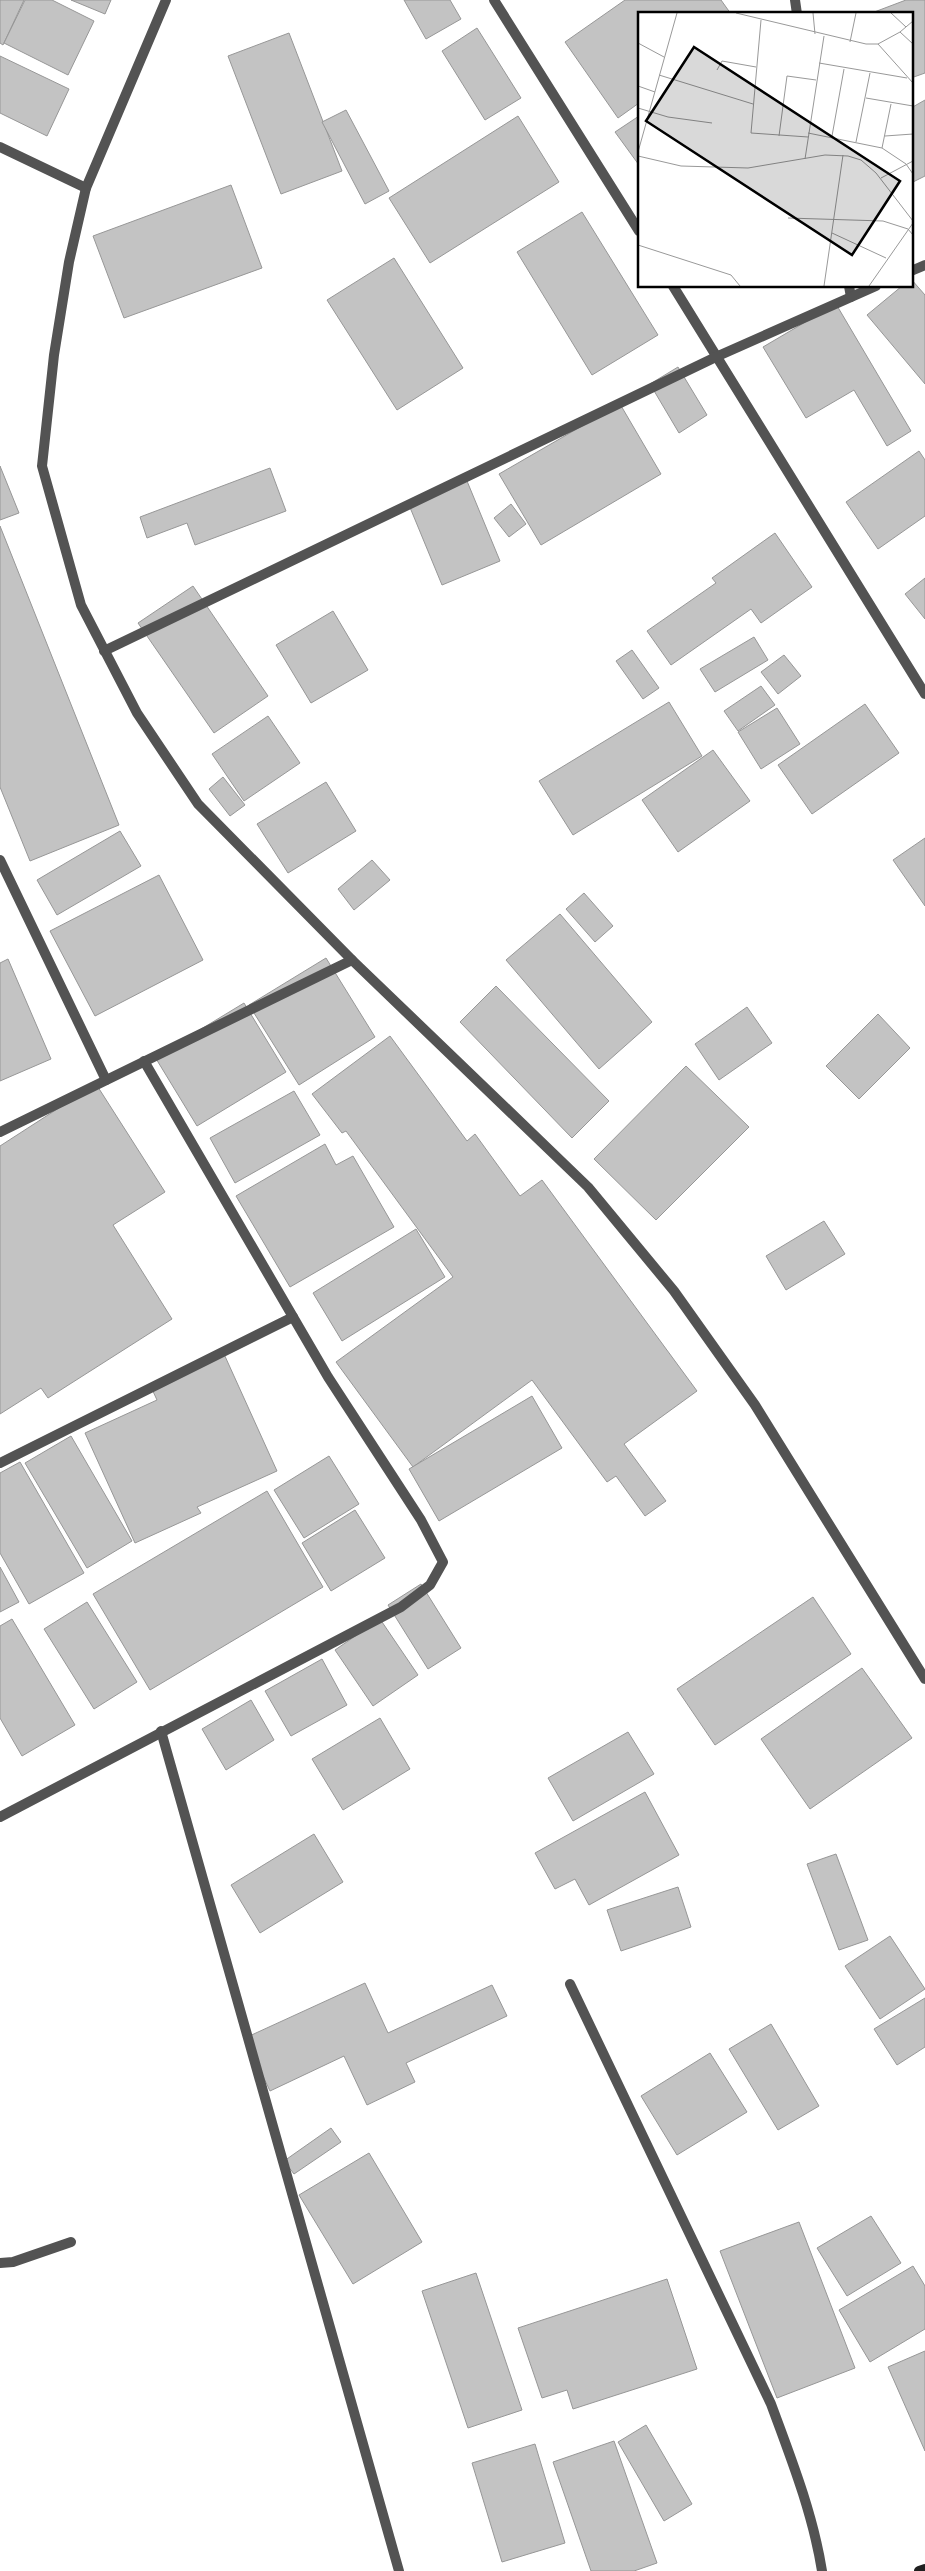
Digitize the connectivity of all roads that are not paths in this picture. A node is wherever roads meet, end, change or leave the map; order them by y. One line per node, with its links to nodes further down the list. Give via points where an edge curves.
1 (166, 0): 4 (street)
2 (494, 0): 5 (street)
3 (0, 147): 4 (street)
4 (86, 188): 13 (street, via 69,262 54,355 42,466 80,605)
5 (638, 229)
6 (925, 265): 7 (street)
7 (912, 271)
8 (674, 288): 12 (street)
9 (849, 288): 11 (street)
10 (871, 288): 11 (street)
11 (851, 297): 12 (street)
12 (718, 356): 13 (street); 14 (street)
13 (104, 651): 16 (street, via 136,713 198,804)
14 (925, 694)
15 (0, 860): 18 (street)
16 (352, 960): 17 (street); 22 (street, via 588,1187 674,1290 755,1405)
17 (144, 1061): 18 (street); 20 (street)
18 (106, 1080): 19 (street)
19 (0, 1132)
20 (293, 1317): 21 (street); 23 (street, via 421,1520 443,1562 430,1585 401,1607)
21 (0, 1463)
22 (925, 1679)
23 (161, 1731): 24 (street); 29 (street)
24 (0, 1817)
25 (570, 1984): 30 (street, via 771,2404 796,2471 819,2548)
26 (71, 2242): 27 (street)
27 (0, 2263)
28 (925, 2569): 31 (main road)
29 (399, 2571)
30 (822, 2571)
31 (919, 2571)

